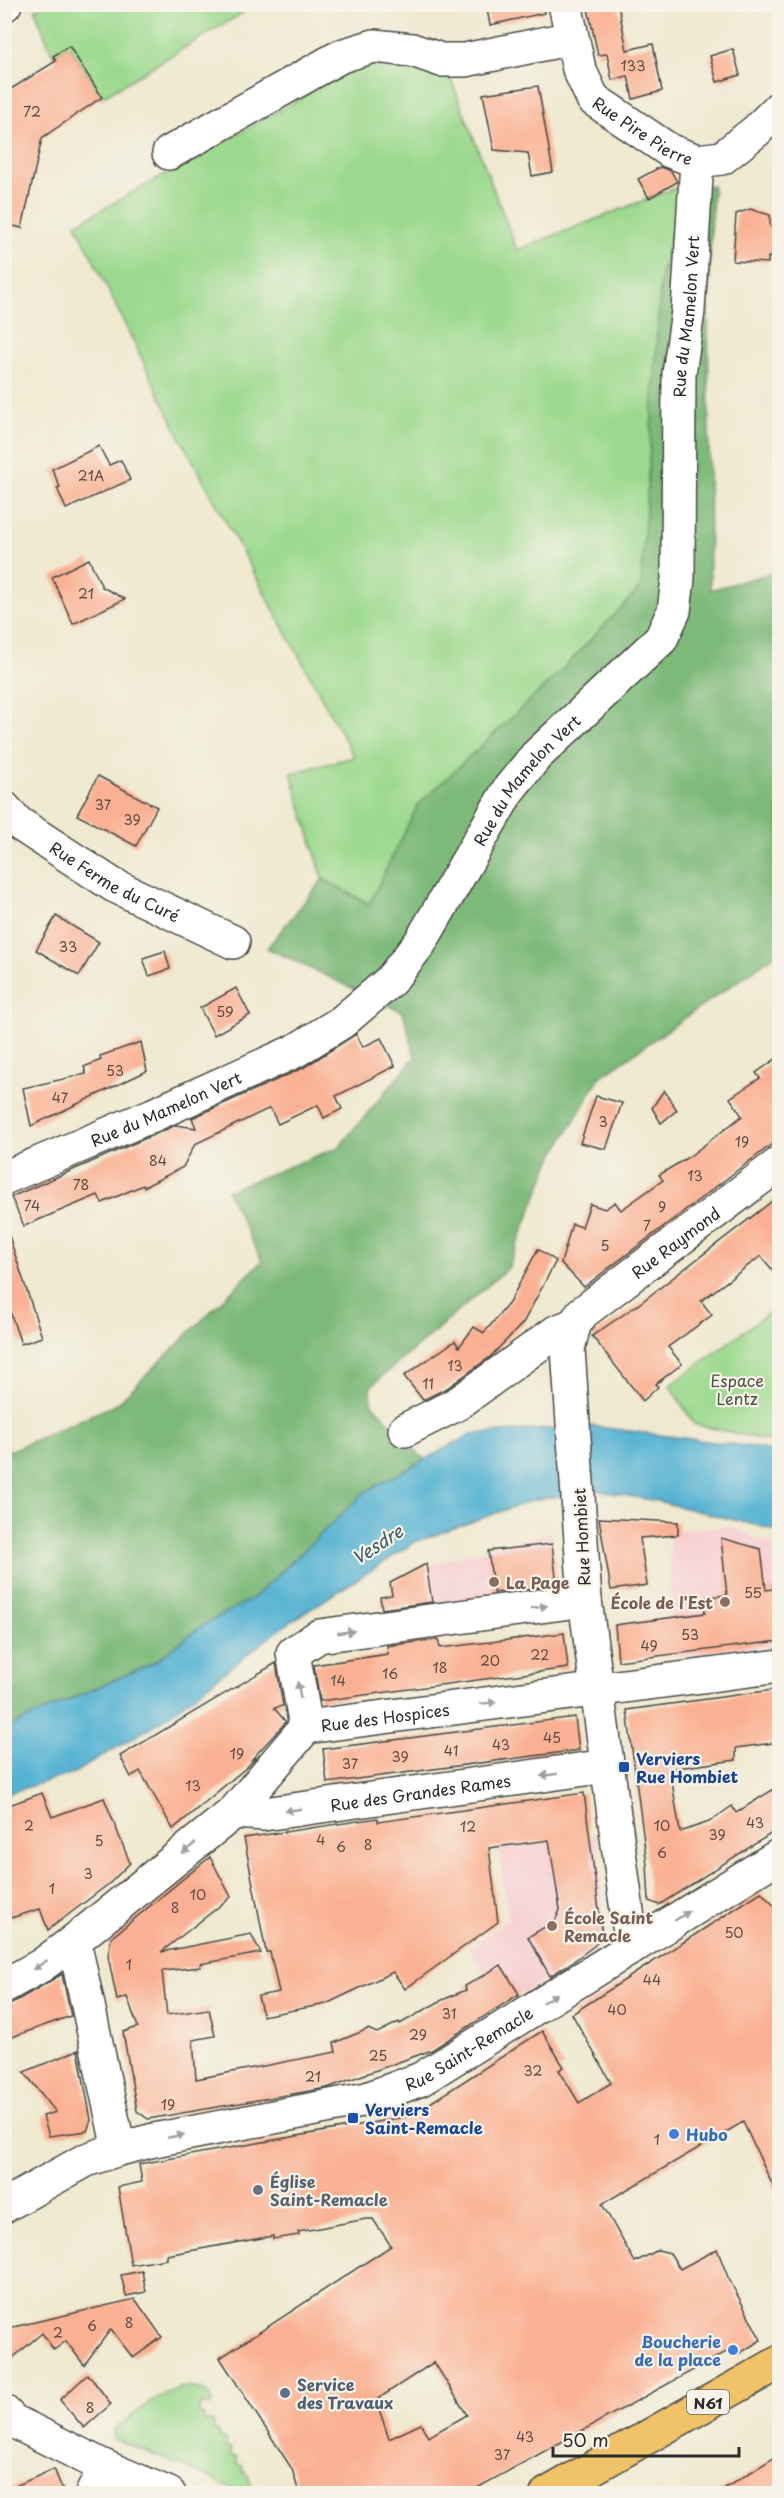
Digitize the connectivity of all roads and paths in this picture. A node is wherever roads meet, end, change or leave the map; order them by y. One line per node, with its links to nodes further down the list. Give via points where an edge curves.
1 (566, 4): 2 (street, Rue Pire Pierre)
2 (573, 38): 4 (street, via 465,60 441,60 412,50 374,46 341,56); 5 (street, Rue Pire Pierre, via 579,69 593,99 670,151)
3 (780, 107): 5 (street, via 756,131)
4 (169, 153)
5 (709, 160): 9 (street, Rue du Mamelon Vert, via 680,374 678,579 674,611 661,639 536,756 501,800 420,943 390,981 358,1010 295,1051)
6 (4, 808): 7 (street, Rue Ferme du Curé, via 18,823 113,885)
7 (233, 942)
8 (780, 1163): 10 (street, Rue Raymond, via 582,1313)
9 (4, 1178)
10 (574, 1325): 11 (street, via 556,1332 457,1404); 12 (street, Rue Hombiet, via 568,1349)
11 (405, 1430)
12 (585, 1600): 14 (street, Rue Hombiet); 15 (street, one-way to 12, via 293,1653 319,1636)
13 (780, 1666): 14 (street, Rue des Hospices)
14 (596, 1689): 15 (street, Rue des Hospices, one-way to 14); 16 (street, Rue Hombiet)
15 (306, 1727): 17 (street, Rue des Hospices)
16 (606, 1766): 17 (street, Rue des Grandes Rames, one-way to 17, via 264,1814); 20 (street, Rue Hombiet)
17 (234, 1812): 19 (street, Rue des Hospices, one-way to 19)
18 (780, 1855): 20 (street, Rue Saint-Remacle, one-way to 18)
19 (74, 1941): 21 (street, Rue des Hospices, one-way to 21); 22 (street)
20 (632, 1948): 22 (street, Rue Saint-Remacle, one-way to 20, via 367,2099 421,2079)
21 (4, 1986)
22 (119, 2149): 23 (street, Rue Saint-Remacle, via 86,2160)
23 (4, 2206)
24 (778, 2363): 27 (main road, N61)
25 (7, 2421): 26 (street)
26 (99, 2480): 28 (street)
27 (564, 2489)
28 (169, 2493)

